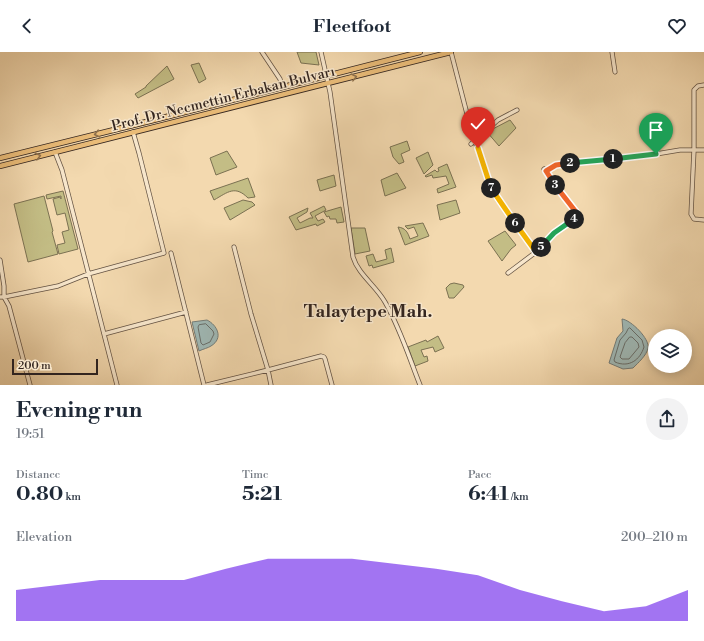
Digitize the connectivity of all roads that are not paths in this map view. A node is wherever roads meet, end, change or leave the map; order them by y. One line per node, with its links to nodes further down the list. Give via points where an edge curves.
1 (262, 52): 10 (street, via 280,79)
2 (320, 52): 7 (street)
3 (420, 52): 7 (main road, Prof. Dr. Necmettin Erbakan Bulvarı)
4 (451, 52): 8 (main road, Prof. Dr. Necmettin Erbakan Bulvarı, one-way to 4); 13 (street)
5 (612, 52): 6 (street)
6 (615, 72)
7 (327, 76): 8 (street); 10 (main road, Prof. Dr. Necmettin Erbakan Bulvarı)
8 (329, 83): 12 (main road, Prof. Dr. Necmettin Erbakan Bulvarı); 35 (street, via 355,264 391,312)
9 (704, 85): 14 (street, via 694,90)
10 (282, 87): 17 (main road, Prof. Dr. Necmettin Erbakan Bulvarı, one-way to 17)
11 (517, 110): 13 (street, via 498,120)
12 (133, 132): 16 (main road, Prof. Dr. Necmettin Erbakan Bulvarı); 25 (street, via 164,253)
13 (473, 143): 21 (street, via 478,148 492,192)
14 (694, 150): 15 (street); 19 (street, via 691,214 694,219); 21 (street, via 573,162 545,170 577,216 554,233)
15 (704, 150)
16 (55, 152): 18 (main road, Prof. Dr. Necmettin Erbakan Bulvarı, one-way to 16); 25 (street, via 62,170)
17 (0, 158)
18 (0, 166)
19 (704, 220)
20 (234, 247): 29 (street)
21 (536, 252): 24 (street)
22 (171, 253): 27 (street)
23 (0, 260): 26 (street, via 4,286)
24 (508, 273)
25 (88, 274): 26 (street, via 58,286); 28 (street)
26 (2, 297): 30 (street, via 6,298 13,318)
27 (186, 312): 28 (street); 32 (street)
28 (104, 334): 31 (street)
29 (268, 370): 32 (street); 33 (street); 34 (street, via 323,356)
30 (30, 385)
31 (117, 385)
32 (206, 385)
33 (271, 385)
34 (332, 385)
35 (420, 385)

